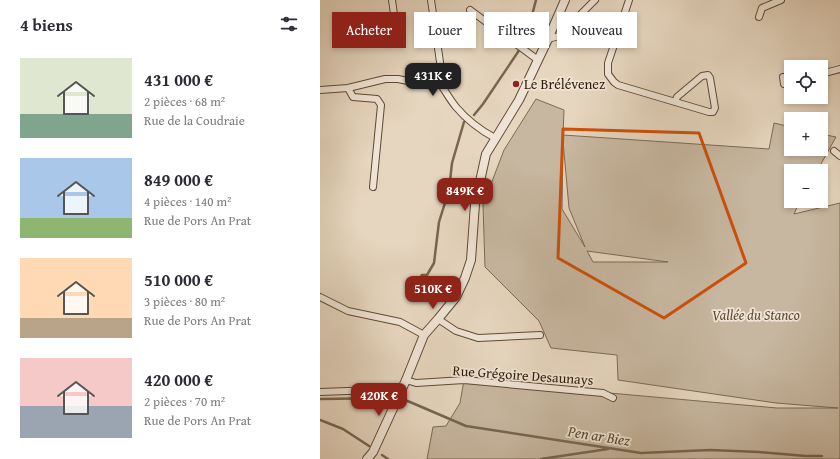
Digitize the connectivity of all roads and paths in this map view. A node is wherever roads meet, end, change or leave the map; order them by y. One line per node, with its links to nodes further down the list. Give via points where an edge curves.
1 (392, 0): 8 (street)
2 (431, 0): 16 (street)
3 (565, 0): 10 (street)
4 (595, 0): 11 (street, via 559,36)
5 (629, 0): 23 (street, via 608,63 608,74 618,85)
6 (781, 0): 9 (street, via 762,8)
7 (470, 10): 13 (street)
8 (394, 12)
9 (759, 17)
10 (549, 37)
11 (549, 39)
12 (544, 48): 13 (street)
13 (538, 60): 24 (street, via 519,100)
14 (840, 69): 15 (street)
15 (828, 72)
16 (441, 76): 18 (street); 21 (street, via 446,82)
17 (783, 77): 19 (street)
18 (433, 83): 20 (street, via 385,79); 21 (street, via 435,88)
19 (784, 84)
20 (348, 88): 22 (street); 27 (street, via 353,97 377,99 381,105)
21 (443, 88): 24 (street, via 455,106 472,123)
22 (320, 90)
23 (675, 102): 23 (street, via 713,112 715,108 708,75 697,80 677,97)
24 (495, 138): 29 (street, via 486,154 477,197 471,260 456,297)
25 (834, 151): 26 (street)
26 (840, 156)
27 (373, 187)
28 (320, 297): 30 (street, via 348,312 400,322)
29 (438, 319): 30 (street); 31 (street, via 456,330 478,338)
30 (424, 335): 32 (street)
31 (540, 336)
32 (406, 380): 33 (street); 35 (street, Rue Grégoire Desaunays, via 416,383 464,380 603,393)
33 (402, 389): 34 (street); 36 (street, via 373,452)
34 (320, 392)
35 (613, 398)
36 (367, 459)

